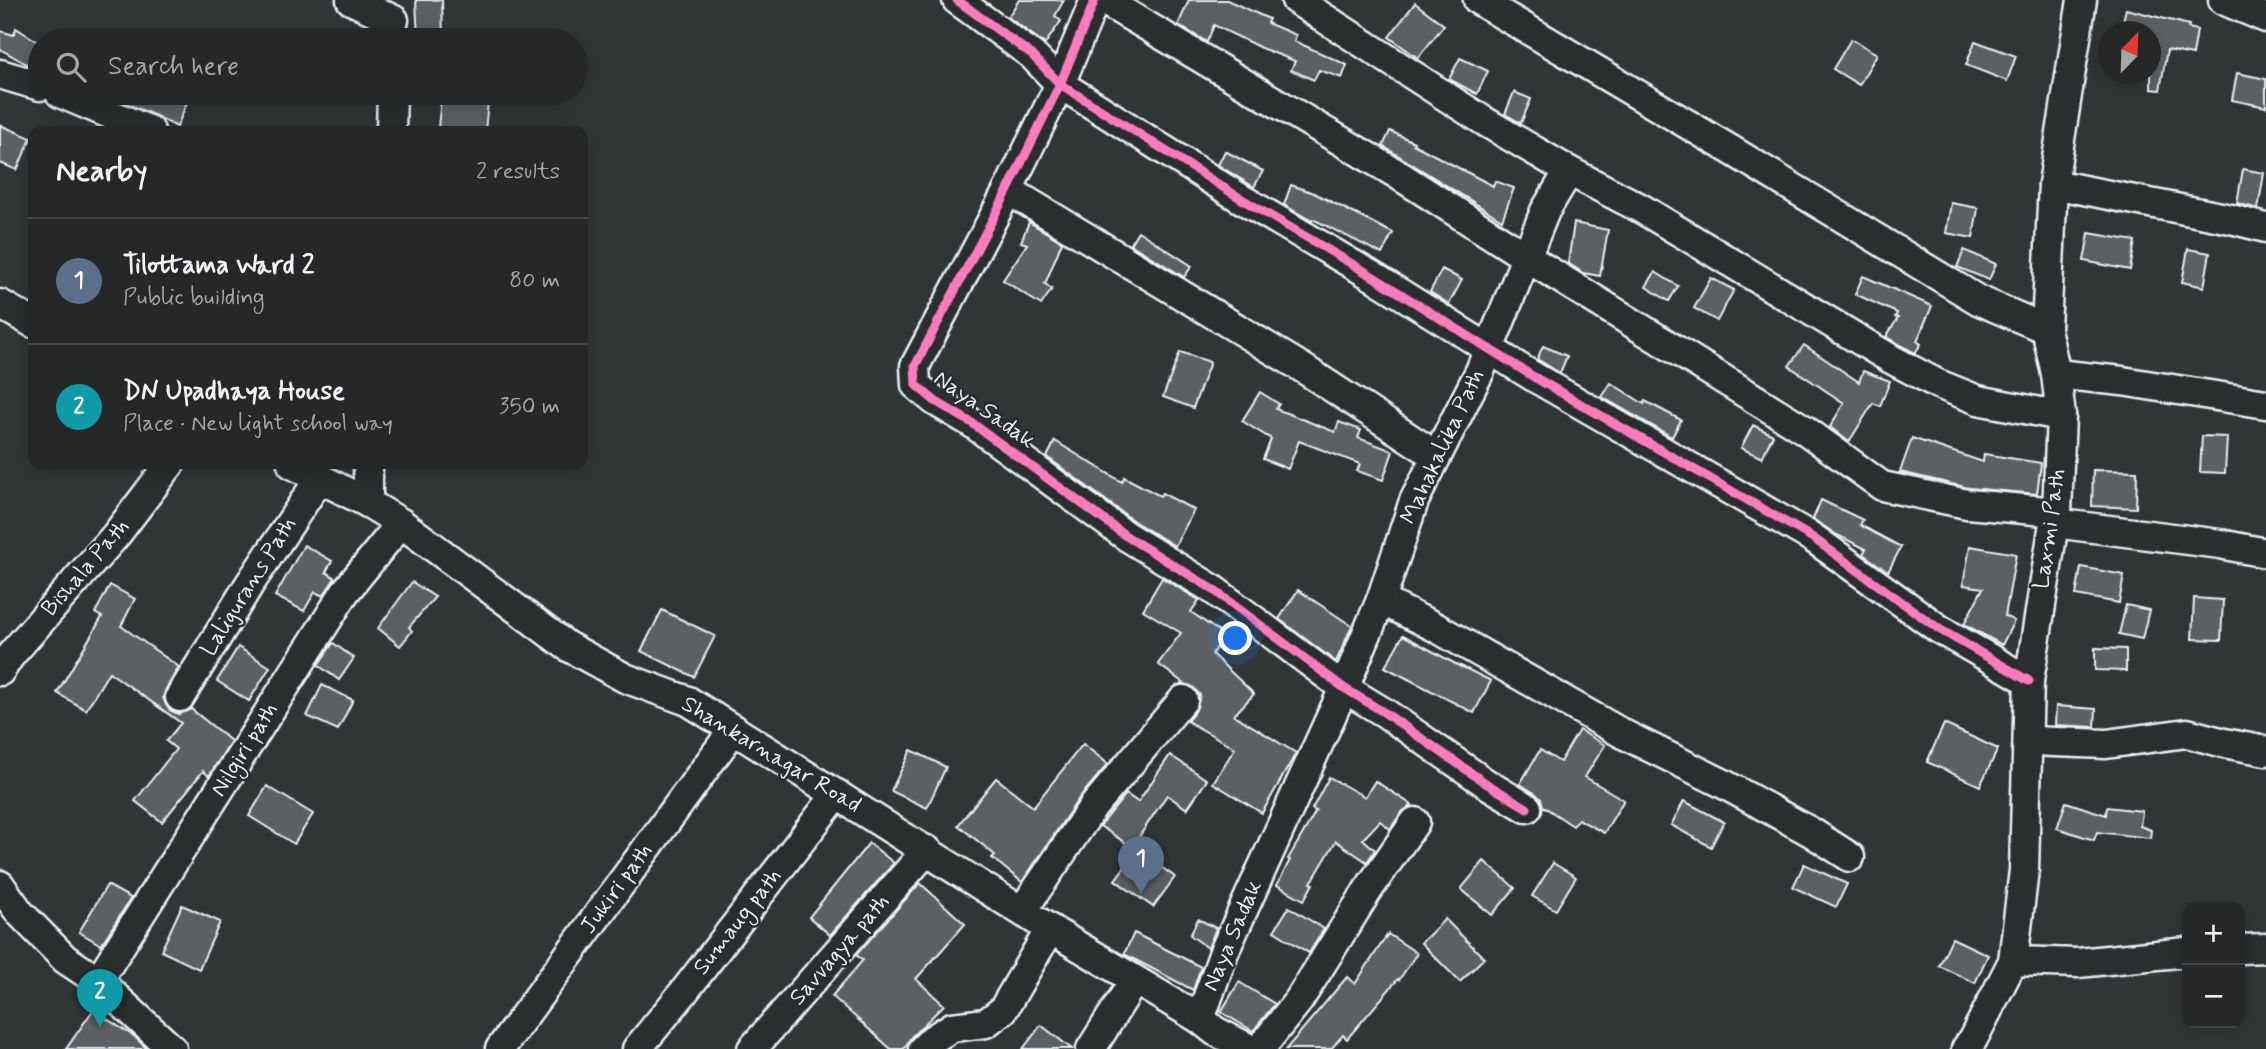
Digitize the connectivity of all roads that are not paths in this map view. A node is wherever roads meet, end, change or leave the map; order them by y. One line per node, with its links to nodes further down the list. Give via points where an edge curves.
1 (351, 0): 10 (street)
2 (957, 0): 13 (street, via 1032,55)
3 (1095, 0): 13 (street, Naya Sadak)
4 (1103, 0): 22 (street, via 1397,174)
5 (1296, 0): 18 (street)
6 (1478, 0): 25 (street, via 1966,293)
7 (2082, 0): 19 (street, Laxmi Path)
8 (2223, 0): 9 (street)
9 (2266, 18)
10 (393, 20)
11 (0, 74): 12 (street)
12 (28, 82)
13 (1060, 84): 20 (street, Naya Sadak); 26 (street)
14 (88, 105): 16 (street)
15 (392, 105): 17 (street)
16 (138, 126)
17 (391, 126)
18 (1569, 171): 22 (street, Mahakalika Path, via 1545,211); 29 (street, via 1642,209 1938,384 1978,400)
19 (2053, 184): 21 (street); 25 (street, Laxmi Path)
20 (1008, 190): 30 (street, via 1301,367); 42 (street, Naya Sadak, via 915,366 916,385 1126,536 1211,588)
21 (2266, 228)
22 (1526, 257): 26 (street, Mahakalika Path); 36 (street, via 1805,430 1882,486)
23 (0, 304): 24 (street)
24 (28, 320)
25 (2046, 329): 27 (street, Laxmi Path)
26 (1488, 348): 30 (street, Mahakalika Path); 41 (street, via 1813,538 1940,629)
27 (2056, 374): 28 (street); 29 (street, Laxmi Path)
28 (2266, 404)
29 (2061, 416): 36 (street, Laxmi Path)
30 (1435, 455): 39 (street, Mahakalika Path)
31 (166, 469): 40 (street, Bishala Path)
32 (302, 469): 34 (street, Shankarnagar Road)
33 (368, 469): 35 (street)
34 (320, 478): 35 (street, Shankarnagar Road); 43 (street, Laligurans Path)
35 (368, 503): 37 (street, Shankarnagar Road)
36 (2056, 518): 38 (street); 41 (street, Laxmi Path)
37 (401, 523): 45 (street, Shankarnagar Road, via 567,646 625,678 688,701); 60 (street, Nilgiri path, via 345,592)
38 (2266, 553)
39 (1381, 600): 42 (street, Mahakalika Path); 52 (street)
40 (0, 671)
41 (2029, 681): 46 (street, Laxmi Path)
42 (1344, 688): 49 (street); 62 (street, Naya Sadak, via 1224,952)
43 (180, 696)
44 (1183, 700): 54 (street, via 1093,807)
45 (734, 729): 48 (street, Shankarnagar Road); 64 (street, Jukiri path)
46 (2029, 741): 47 (street, via 2106,744 2187,733); 59 (street, Laxmi Path, via 2024,870)
47 (2266, 751)
48 (837, 794): 51 (street, Shankarnagar Road); 65 (street, Sumaug path)
49 (1527, 808)
50 (1415, 822): 70 (street, via 1299,1000)
51 (927, 850): 54 (street, Shankarnagar Road); 66 (street, Savvagya path)
52 (1850, 857)
53 (0, 886): 60 (street, via 65,959)
54 (1022, 911): 55 (street, Shankarnagar Road)
55 (1050, 929): 61 (street, Shankarnagar Road); 67 (street, via 1003,1010 986,1023 952,1027)
56 (2266, 948): 57 (street)
57 (2245, 949)
58 (2182, 953): 59 (street, via 2078,963)
59 (2013, 961): 71 (street, Laxmi Path)
60 (98, 981): 63 (street)
61 (1134, 981): 62 (street, Shankarnagar Road); 68 (street)
62 (1200, 1019): 69 (street, Shankarnagar Road)
63 (172, 1049)
64 (500, 1049)
65 (637, 1049)
66 (752, 1049)
67 (923, 1049)
68 (1091, 1049)
69 (1250, 1049)
70 (1261, 1049)
71 (1966, 1049)

